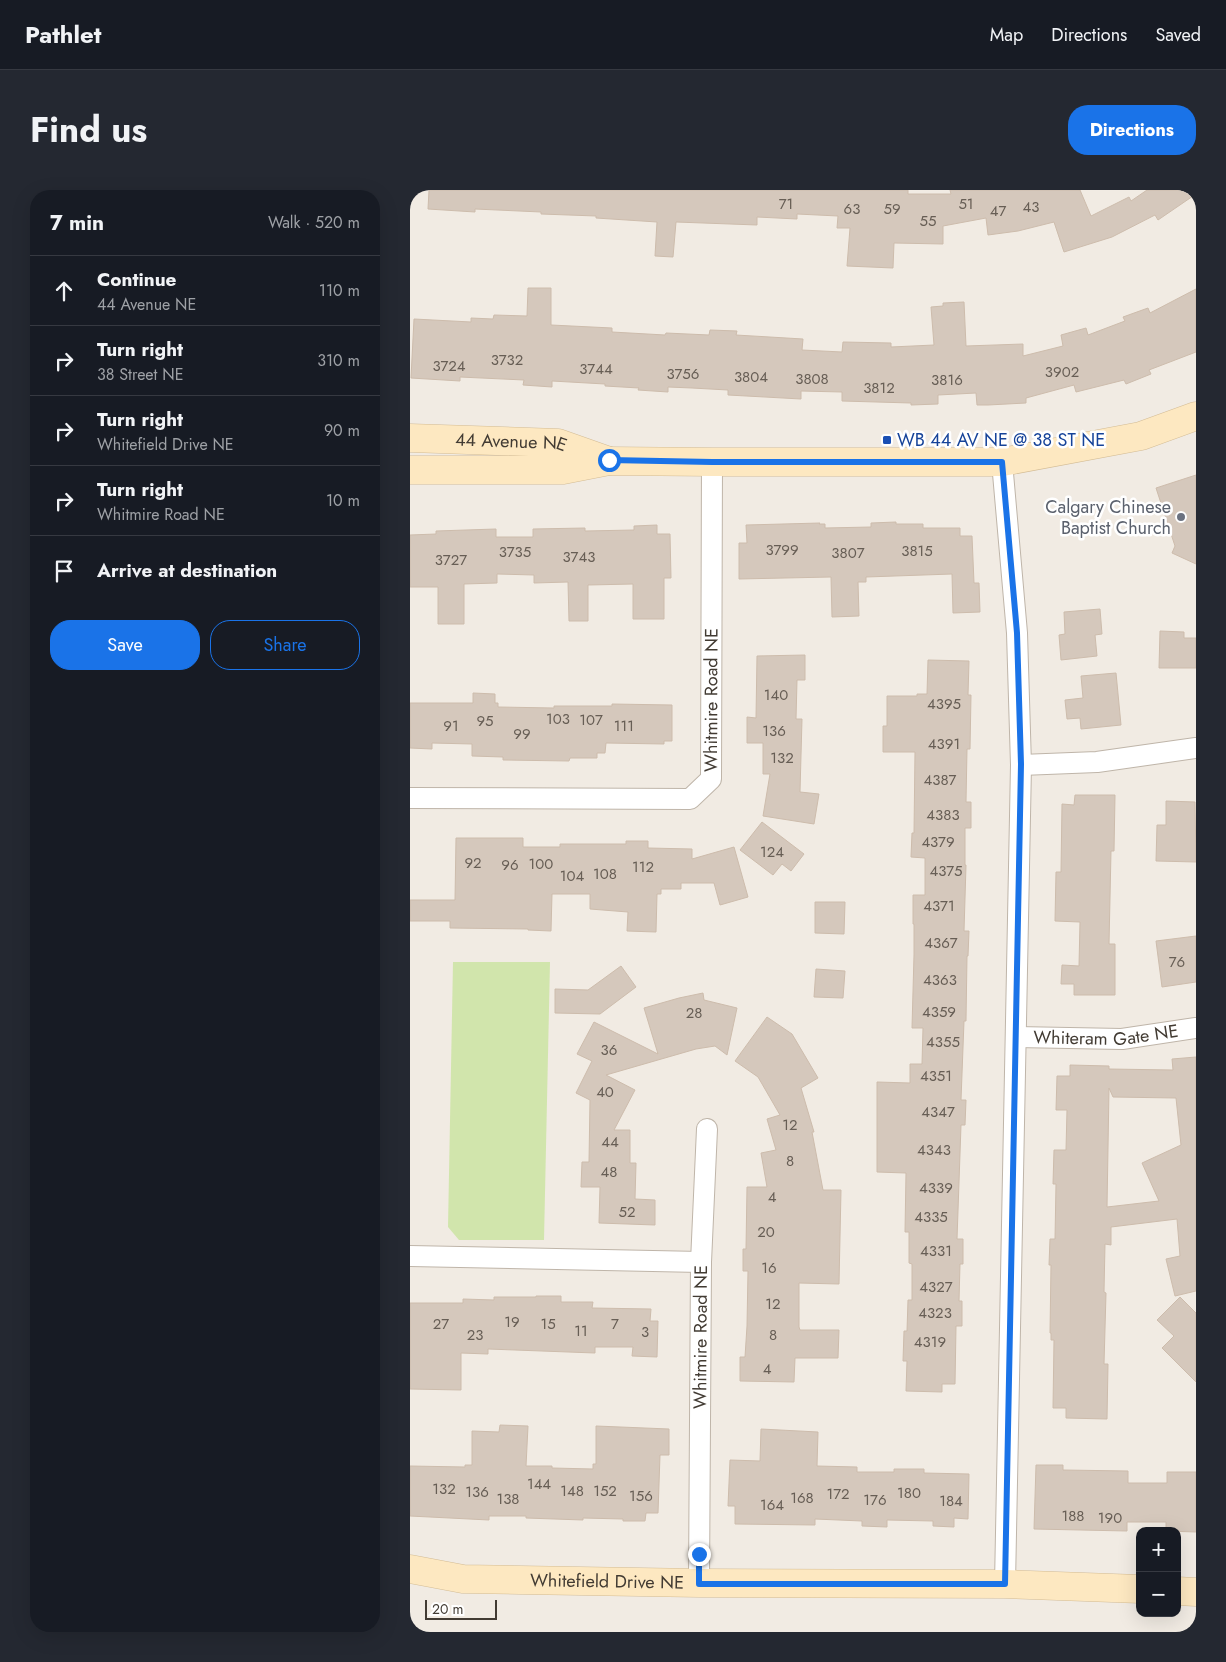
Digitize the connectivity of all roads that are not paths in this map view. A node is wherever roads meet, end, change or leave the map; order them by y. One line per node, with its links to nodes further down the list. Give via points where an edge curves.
1 (1196, 416): 5 (street, 44 Avenue NE, via 1142,436)
2 (410, 438): 3 (street, 44 Avenue NE, via 558,443)
3 (609, 460): 4 (street, 44 Avenue NE); 6 (street, 44 Avenue NE, via 563,470)
4 (712, 462): 5 (street, 44 Avenue NE); 9 (street, Whitmire Road NE, via 711,779 690,799)
5 (1002, 462): 8 (street, via 1017,633)
6 (410, 470)
7 (1196, 748): 8 (street, via 1097,762)
8 (1021, 764): 11 (street)
9 (410, 798)
10 (1196, 1028): 11 (street, Whiteram Gate NE, via 1122,1039)
11 (1016, 1036): 18 (street)
12 (707, 1129): 14 (street)
13 (410, 1256): 14 (street, Whitmire Road NE)
14 (701, 1262): 17 (street, Whitmire Road NE)
15 (410, 1569): 16 (street, Whitefield Drive NE)
16 (463, 1578): 17 (street, Whitefield Drive NE); 19 (street, Whitefield Drive NE)
17 (699, 1584): 18 (street, Whitefield Drive NE)
18 (1005, 1584): 20 (street, Whitefield Drive NE)
19 (410, 1589)
20 (1136, 1589)
21 (1181, 1591): 22 (street)
22 (1196, 1592)

